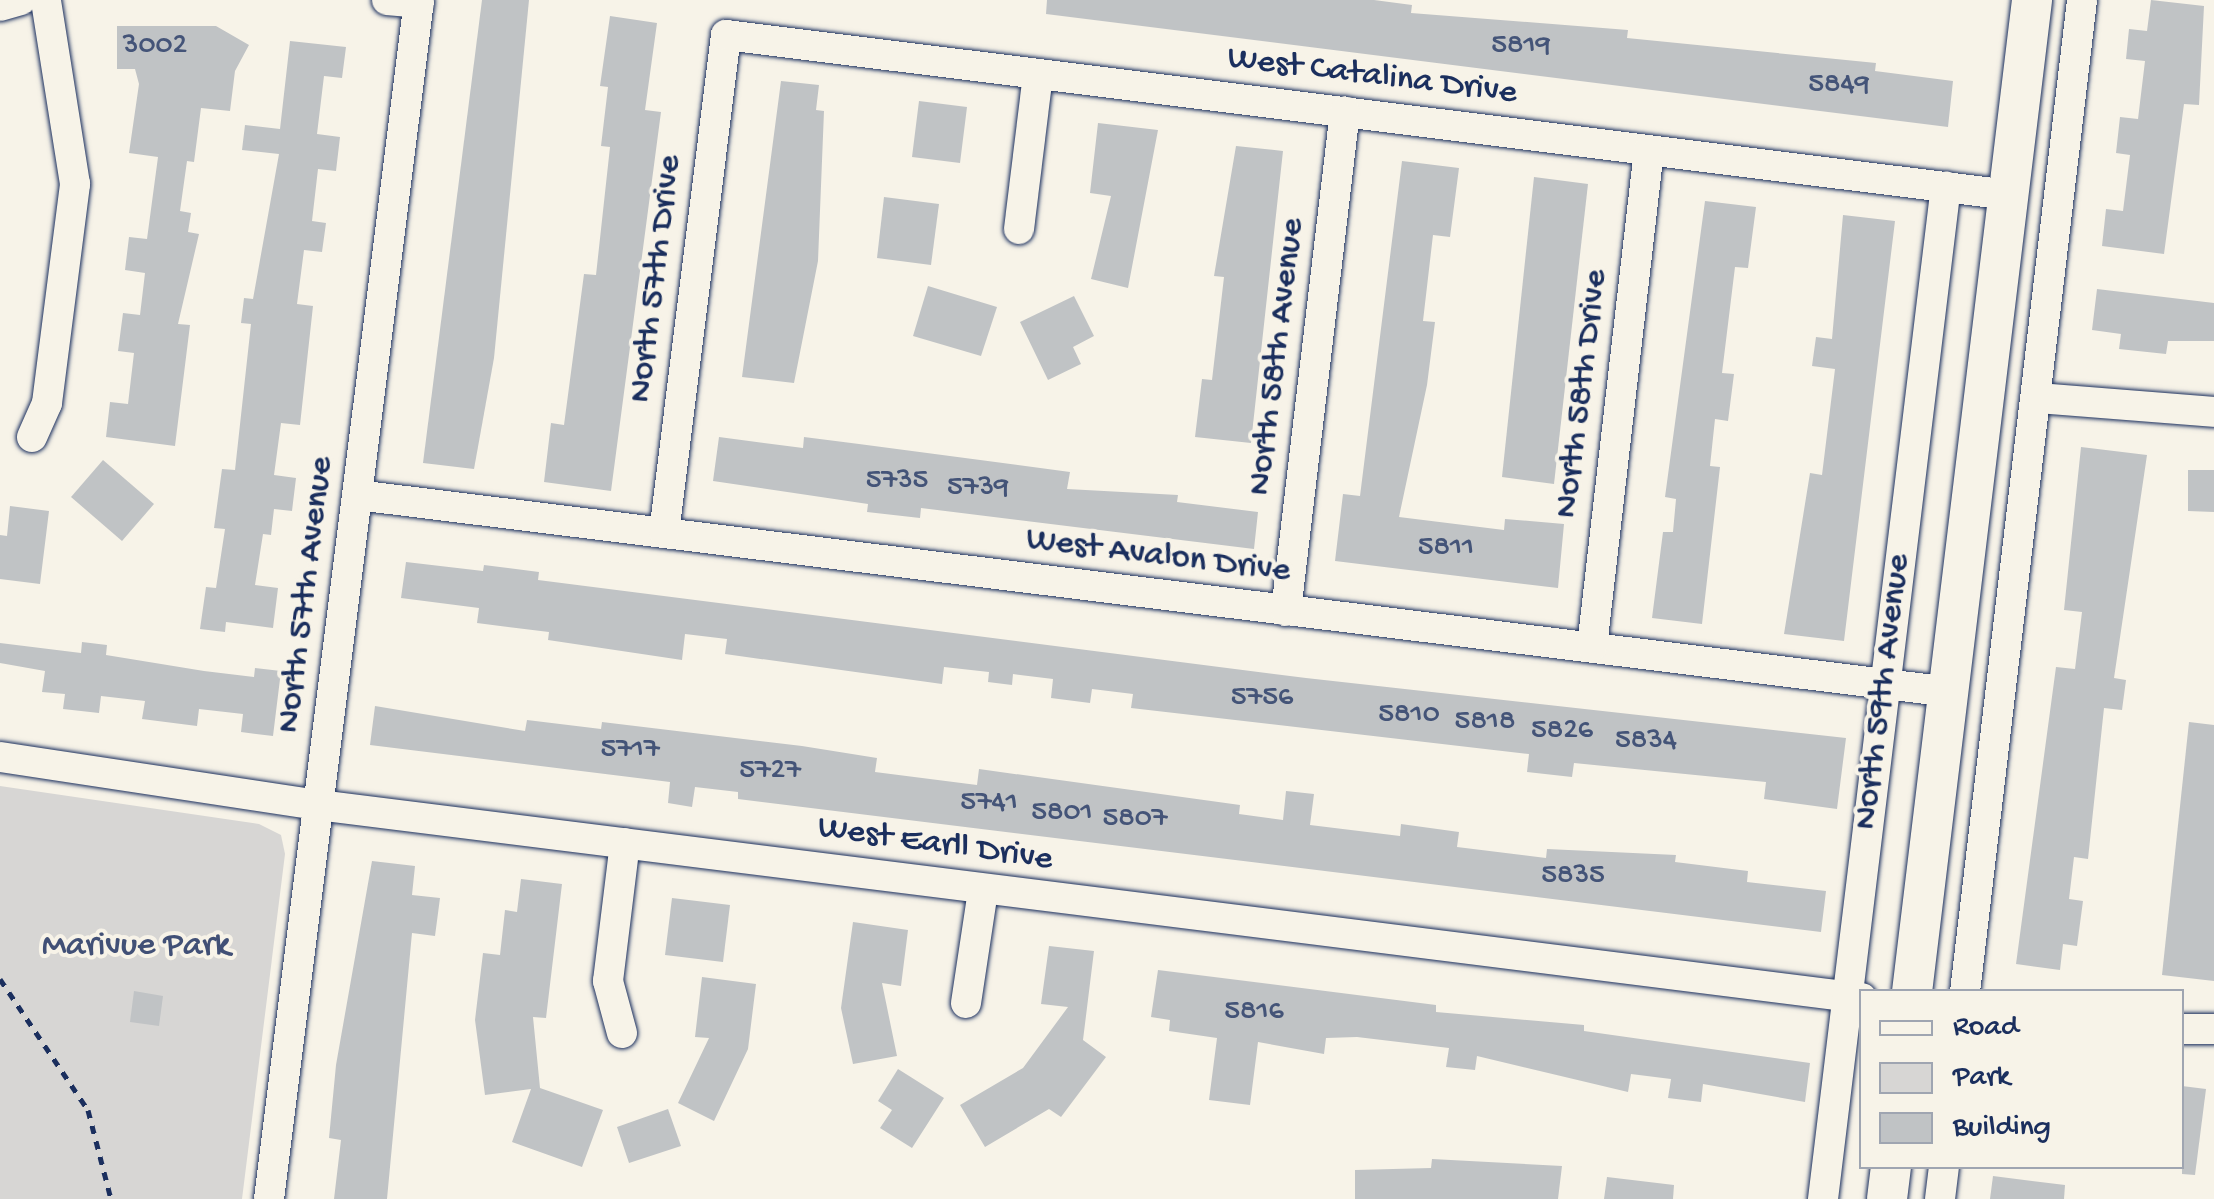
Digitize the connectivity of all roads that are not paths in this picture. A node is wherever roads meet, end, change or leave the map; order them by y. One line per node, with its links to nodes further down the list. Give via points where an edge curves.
1 (20, 0): 7 (street)
2 (46, 0): 17 (street, via 75,184 47,403)
3 (386, 0): 6 (street)
4 (2032, 0): 13 (main road, North 59th Avenue)
5 (2082, 0): 15 (street)
6 (419, 2): 18 (street, North 57th Avenue)
7 (0, 6)
8 (726, 35): 9 (street, West Catalina Drive); 19 (street, North 57th Drive)
9 (1038, 74): 10 (street, West Catalina Drive); 14 (street)
10 (1345, 111): 11 (street, West Catalina Drive); 20 (street, North 58th Avenue)
11 (1650, 150): 12 (street, West Catalina Drive); 21 (street, North 58th Drive)
12 (1946, 186): 13 (street, West Catalina Drive); 22 (street, North 59th Avenue)
13 (2008, 194): 23 (main road, North 59th Avenue)
14 (1018, 229)
15 (2037, 398): 16 (street); 29 (street)
16 (2214, 412)
17 (32, 438)
18 (357, 495): 19 (street, West Avalon Drive); 25 (street, North 57th Avenue)
19 (664, 533): 20 (street, West Avalon Drive)
20 (1286, 611): 21 (street, West Avalon Drive)
21 (1592, 647): 22 (street, West Avalon Drive)
22 (1885, 683): 23 (street, West Avalon Drive); 30 (street, North 59th Avenue)
23 (1950, 692): 28 (main road, North 59th Avenue)
24 (0, 757): 25 (street, West Earll Drive)
25 (318, 806): 26 (street, West Earll Drive); 37 (street, North 57th Avenue)
26 (625, 843): 27 (street, West Earll Drive); 34 (street, via 608,982)
27 (983, 891): 30 (street, West Earll Drive); 31 (street)
28 (1912, 989)
29 (1966, 989)
30 (1855, 997): 38 (street, North 59th Avenue)
31 (966, 1003)
32 (2184, 1029): 33 (street)
33 (2214, 1029)
34 (622, 1033)
35 (1891, 1169): 39 (main road)
36 (1944, 1169): 40 (street)
37 (268, 1199)
38 (1823, 1199)
39 (1887, 1199)
40 (1940, 1199)

